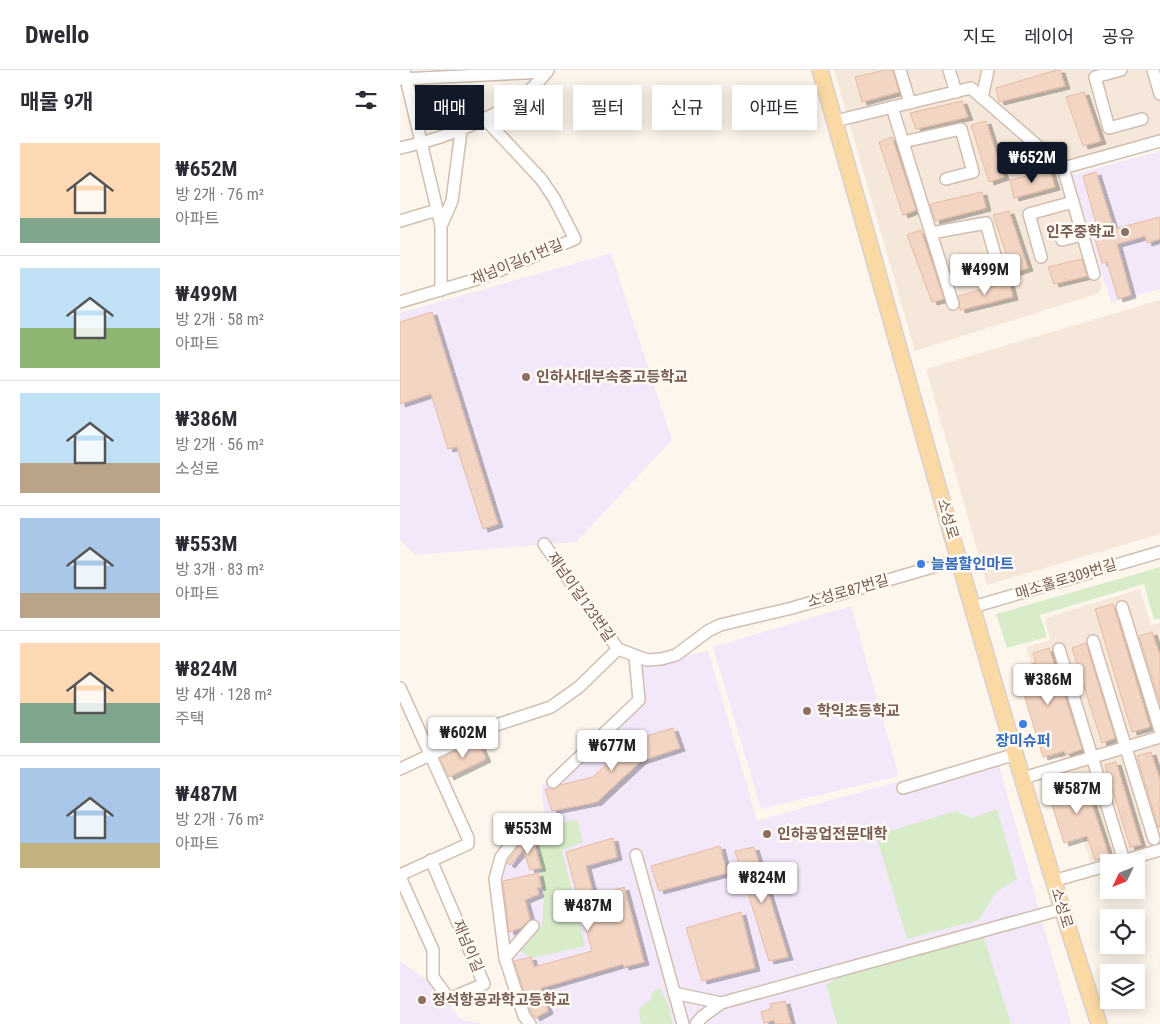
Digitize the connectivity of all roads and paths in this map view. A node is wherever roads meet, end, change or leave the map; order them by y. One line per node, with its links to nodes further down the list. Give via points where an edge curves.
1 (820, 70): 16 (main road, 소성로)
2 (900, 70): 12 (street)
3 (949, 70): 9 (street)
4 (988, 70): 11 (street)
5 (1121, 70): 15 (street, via 1095,77 1109,128)
6 (1153, 70): 10 (street)
7 (548, 71): 8 (street); 14 (street, via 523,94)
8 (404, 75): 20 (street)
9 (956, 92): 11 (street, via 970,88); 12 (street)
10 (1160, 94)
11 (982, 98): 22 (street)
12 (910, 103): 13 (street)
13 (892, 107): 16 (street); 19 (street)
14 (484, 118): 34 (street, 재넘이길61번길, via 541,179 575,239 484,277)
15 (1142, 119)
16 (835, 121): 39 (main road, 소성로)
17 (462, 130): 20 (street); 27 (street, via 452,201)
18 (1160, 141): 22 (street)
19 (903, 142): 23 (street, via 961,129 974,172); 28 (street)
20 (423, 144): 21 (street); 25 (street)
21 (400, 148)
22 (1062, 168): 24 (street)
23 (946, 179)
24 (1073, 202): 29 (street); 31 (street, via 1029,214)
25 (437, 210): 26 (street); 27 (street)
26 (400, 221)
27 (440, 226): 34 (street)
28 (931, 233): 32 (street, via 986,223 998,266); 36 (street)
29 (1083, 235): 30 (street); 33 (street)
30 (1062, 240)
31 (1041, 257)
32 (976, 271)
33 (1094, 274)
34 (441, 290): 35 (street, 재넘이길61번길)
35 (400, 302)
36 (953, 304)
37 (544, 544): 44 (street, 재넘이길123번길)
38 (1160, 552): 40 (street, 매소홀로309번길)
39 (960, 559): 40 (main road, 소성로); 42 (street, 소성로87번길, via 792,608)
40 (973, 607): 52 (main road, 소성로)
41 (1122, 607): 49 (street)
42 (736, 620): 46 (street, 재넘이길123번길, via 708,631 676,655 661,660)
43 (1093, 641): 51 (street)
44 (618, 649): 46 (street, 재넘이길123번길); 53 (street, 재넘이길123번길, via 579,687 551,707 490,727)
45 (1059, 649): 54 (street)
46 (635, 657): 48 (street)
47 (400, 688): 53 (street, 재넘이길)
48 (640, 700): 48 (street, via 591,746 553,782 560,775)
49 (1160, 730)
50 (1160, 738): 51 (street)
51 (1126, 748): 54 (street); 59 (street)
52 (1016, 754): 56 (main road, 소성로); 57 (street)
53 (430, 755): 55 (street, 재넘이길123번길); 64 (street, 재넘이길, via 468,838 468,844)
54 (1092, 758): 56 (street); 61 (street)
55 (400, 769)
56 (1023, 778): 67 (main road, 소성로)
57 (903, 788)
58 (552, 823): 70 (street, via 518,836 501,857 495,879)
59 (1154, 839)
60 (1160, 850): 63 (street)
61 (1119, 854)
62 (636, 855): 71 (street)
63 (1145, 855)
64 (431, 860): 66 (street, 재넘이길); 66 (street, 재넘이길, via 484,984 449,999 433,977 433,950)
65 (1100, 868): 67 (street)
66 (400, 876)
67 (1053, 881): 68 (main road, 소성로)
68 (1062, 909): 72 (street); 76 (main road, 소성로)
69 (533, 926): 70 (street)
70 (505, 958): 73 (street, via 524,1016)
71 (674, 992): 72 (street); 74 (street)
72 (721, 1003): 75 (street)
73 (530, 1024)
74 (683, 1024)
75 (696, 1024)
76 (1099, 1024)

